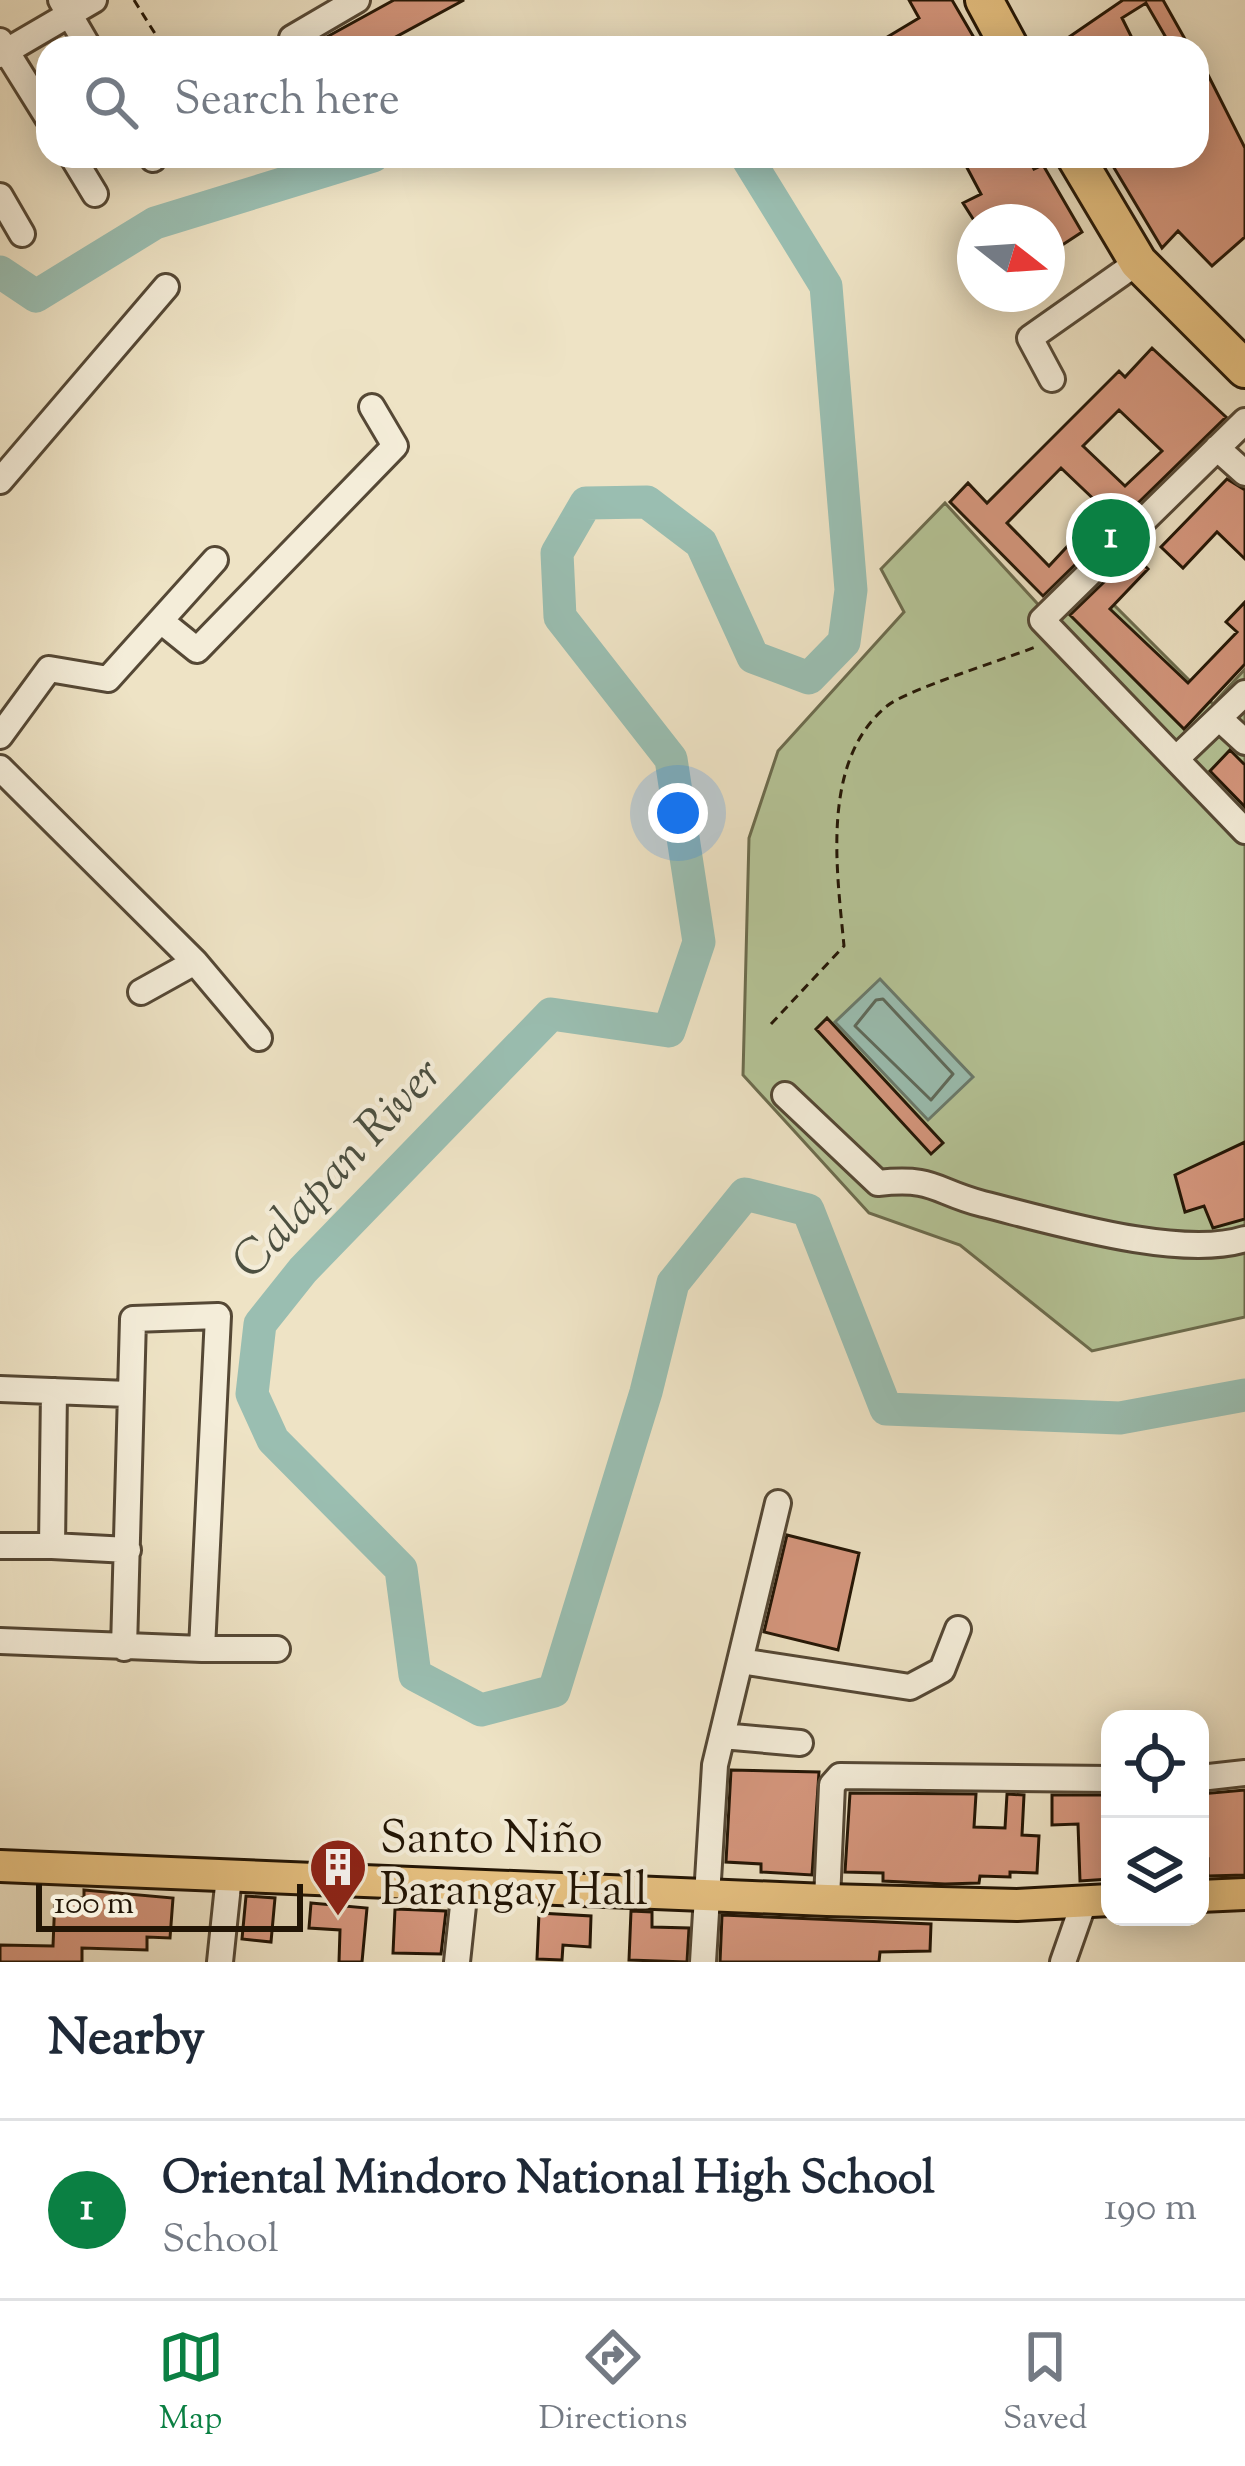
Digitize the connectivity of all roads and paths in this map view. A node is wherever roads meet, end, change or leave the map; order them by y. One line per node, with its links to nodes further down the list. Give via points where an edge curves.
1 (94, 0): 5 (street)
2 (134, 0): 7 (path)
3 (357, 0): 8 (street)
4 (984, 0): 9 (highway)
5 (65, 7): 6 (street); 10 (street)
6 (82, 36)
7 (156, 36)
8 (295, 36)
9 (1004, 36)
10 (2, 49): 11 (street)
11 (36, 100)
12 (79, 168): 14 (street)
13 (1082, 168): 17 (highway)
14 (95, 194)
15 (0, 196): 16 (street)
16 (22, 234)
17 (1138, 262): 19 (highway); 20 (street, via 1030,338)
18 (166, 287): 25 (street)
19 (1245, 369)
20 (1052, 379)
21 (372, 407): 27 (street, via 395,446 197,650)
22 (1245, 421): 23 (street)
23 (1217, 448): 24 (street); 28 (street, via 1042,620)
24 (1245, 473)
25 (0, 481)
26 (215, 560): 27 (street)
27 (161, 621): 31 (street, via 108,679 49,669)
28 (1060, 638): 33 (street); 38 (path, via 887,705 851,756 839,800 844,946)
29 (1245, 693): 30 (street)
30 (1221, 720): 32 (street); 33 (street)
31 (0, 736)
32 (1245, 742)
33 (1176, 759): 35 (street)
34 (0, 768): 36 (street)
35 (1245, 831)
36 (195, 962): 37 (street); 39 (street)
37 (141, 992)
38 (771, 1024)
39 (259, 1038)
40 (785, 1095): 41 (street, via 878,1183 921,1178 978,1202 1195,1250)
41 (1245, 1239)
42 (0, 1389): 43 (street)
43 (54, 1391): 44 (street); 47 (street)
44 (128, 1394): 48 (street); 52 (street, via 133,1319 218,1316)
45 (778, 1503): 54 (street)
46 (0, 1546): 47 (street)
47 (52, 1546): 48 (street)
48 (128, 1550): 51 (street)
49 (958, 1629): 54 (street, via 941,1670 910,1687)
50 (0, 1641): 51 (street)
51 (124, 1648): 52 (street)
52 (202, 1649): 53 (street)
53 (277, 1649)
54 (740, 1661): 55 (street)
55 (722, 1736): 56 (street); 64 (street)
56 (800, 1743)
57 (1245, 1773): 58 (street)
58 (1209, 1777)
59 (1101, 1779): 66 (street, via 840,1776 832,1785)
60 (0, 1866): 61 (main road)
61 (229, 1876): 62 (main road); 68 (street)
62 (465, 1886): 64 (main road); 69 (street)
63 (1245, 1894): 65 (main road)
64 (708, 1896): 66 (main road); 70 (street)
65 (1209, 1896)
66 (827, 1900): 67 (main road)
67 (1097, 1901): 71 (street)
68 (220, 1962)
69 (458, 1962)
70 (703, 1962)
71 (1063, 1962)

